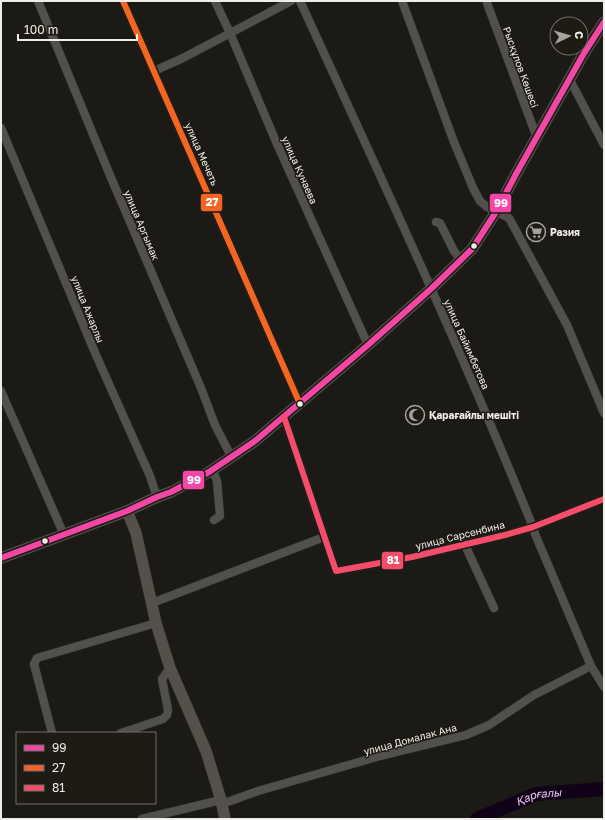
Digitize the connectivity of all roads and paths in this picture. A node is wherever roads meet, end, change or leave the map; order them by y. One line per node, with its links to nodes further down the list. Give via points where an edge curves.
1 (38, 1): 24 (street, улица Аргымак)
2 (123, 1): 10 (street, улица Мечеть)
3 (215, 1): 9 (street, улица Кунаева)
4 (292, 1): 9 (street)
5 (300, 1): 18 (street, улица Байимбетова)
6 (402, 1): 15 (street, via 473,188 480,202)
7 (487, 3): 13 (street, Рысқұлов Көшесі)
8 (604, 22): 11 (street)
9 (230, 33): 10 (street); 19 (street, улица Кунаева)
10 (154, 71): 21 (street, улица Мечеть)
11 (570, 80): 13 (street); 14 (street)
12 (1, 128): 26 (street, улица Ажарлы)
13 (536, 138): 15 (street)
14 (604, 145)
15 (496, 212): 17 (street, via 472,249); 22 (street, via 509,218 539,272 567,325)
16 (436, 222): 17 (street, via 440,223)
17 (461, 260): 18 (street)
18 (432, 288): 19 (street); 30 (street, улица Байимбетова)
19 (368, 345): 21 (street)
20 (1, 390): 31 (street)
21 (300, 404): 23 (street)
22 (604, 413)
23 (284, 417): 24 (street, via 255,441); 32 (street, улица Сарсенбина)
24 (231, 456): 25 (street)
25 (212, 469): 26 (street); 29 (street, via 220,516)
26 (157, 497): 28 (street)
27 (604, 499): 30 (street, улица Сарсенбина)
28 (127, 511): 31 (street); 35 (street, via 136,533)
29 (214, 520)
30 (533, 527): 33 (street, улица Сарсенбина); 38 (street, улица Байимбетова)
31 (64, 535): 34 (street)
32 (324, 537): 33 (street, улица Сарсенбина, via 336,571); 35 (street)
33 (465, 545): 36 (street)
34 (1, 558)
35 (152, 603): 37 (street)
36 (494, 608)
37 (156, 622): 39 (street); 41 (street, via 37,658 34,664)
38 (591, 666): 40 (street, улица Байимбетова); 43 (street, улица Домалак Ана, via 534,695 489,725 466,734)
39 (170, 668): 42 (street, via 162,679 167,715 163,719); 43 (street, via 206,751)
40 (604, 687)
41 (52, 732)
42 (124, 732)
43 (222, 802): 44 (street, улица Домалак Ана); 45 (street)
44 (142, 819)
45 (225, 819)

